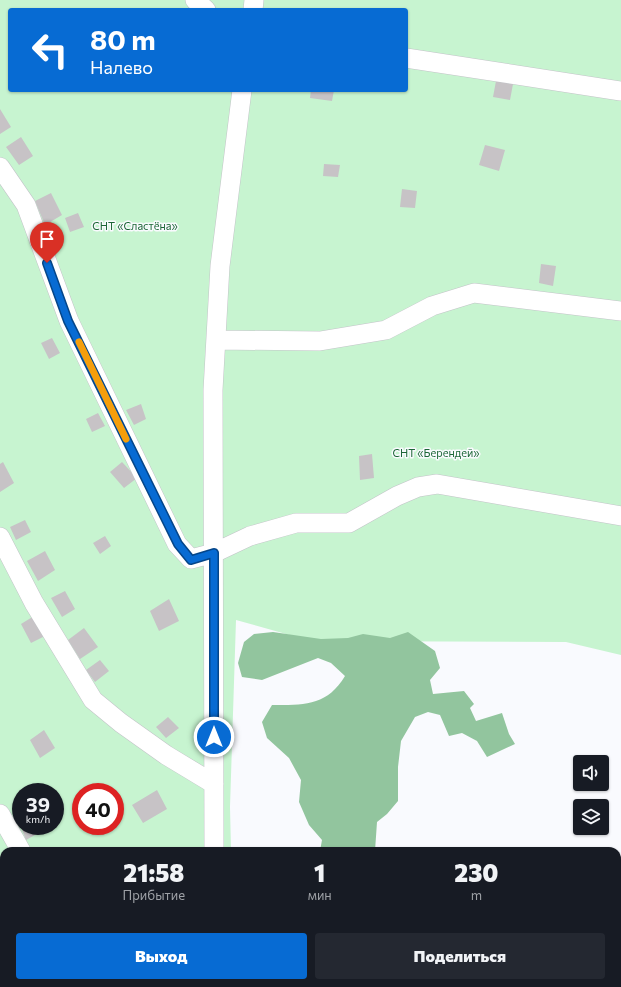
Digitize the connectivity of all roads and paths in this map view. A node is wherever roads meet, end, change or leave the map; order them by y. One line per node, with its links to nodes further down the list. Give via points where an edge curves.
1 (195, 0): 2 (street)
2 (204, 8)
3 (408, 58): 4 (street)
4 (621, 91)
5 (242, 92): 8 (street, via 220,266)
6 (0, 167): 11 (street, via 26,205 68,321 178,544 191,560)
7 (621, 311): 8 (street, via 474,293 432,306 386,330 320,341)
8 (216, 340): 11 (street, via 213,390)
9 (621, 516): 11 (street, via 437,484 418,487 397,496 349,523 296,523 250,536)
10 (0, 537): 12 (street, via 34,603 93,700 134,732)
11 (214, 553): 12 (street)
12 (214, 784): 15 (street)
13 (0, 814): 14 (street)
14 (19, 847)
15 (214, 847)

